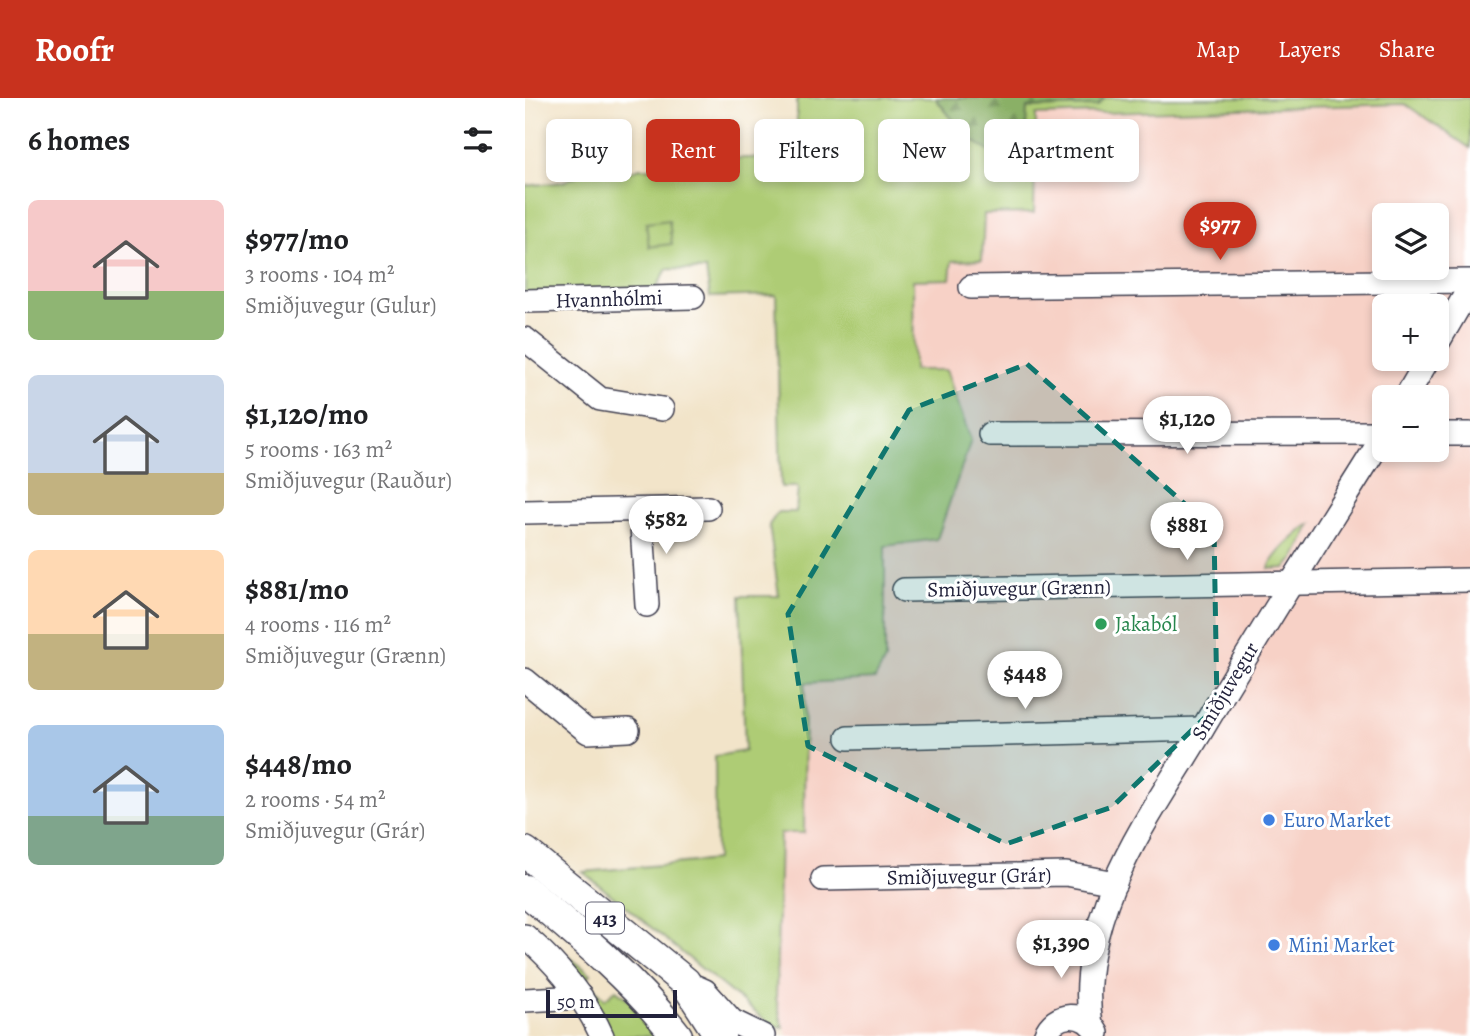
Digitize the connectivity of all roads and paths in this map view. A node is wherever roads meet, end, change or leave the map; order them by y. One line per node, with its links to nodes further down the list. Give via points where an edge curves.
1 (1470, 281): 2 (street)
2 (971, 287)
3 (1470, 287): 6 (street)
4 (693, 296): 5 (street, Hvannhólmi)
5 (525, 301)
6 (1449, 323)
7 (525, 339): 8 (street, via 600,399)
8 (662, 409)
9 (990, 434): 10 (street)
10 (1372, 434)
11 (1449, 434): 12 (street)
12 (1470, 434)
13 (1372, 453): 18 (street, Smiðjuvegur)
14 (708, 508): 15 (street)
15 (641, 510): 16 (street); 20 (street)
16 (525, 512)
17 (1470, 580): 18 (street, Smiðjuvegur (Grænn))
18 (1291, 582): 19 (street, Smiðjuvegur (Grænn)); 22 (street, Smiðjuvegur)
19 (904, 590)
20 (647, 605)
21 (525, 680): 23 (street, via 588,732)
22 (1202, 729): 24 (street); 27 (street, Smiðjuvegur)
23 (628, 730)
24 (848, 738)
25 (525, 852): 31 (main road, 413)
26 (823, 879): 27 (street, Smiðjuvegur (Grár), via 1066,874)
27 (1115, 883): 30 (street, Smiðjuvegur)
28 (525, 890): 37 (main road, 413, via 651,1003)
29 (525, 936): 32 (street)
30 (1092, 960): 34 (street, Smiðjuvegur, via 1077,996); 35 (street, Smiðjuvegur, via 1087,996)
31 (685, 982): 38 (main road, 413); 39 (street, via 705,991 732,1021)
32 (581, 997): 33 (street); 36 (street)
33 (525, 1000)
34 (1053, 1026): 35 (street, via 1077,1016); 40 (street)
35 (1098, 1031)
36 (602, 1036)
37 (677, 1036)
38 (720, 1036)
39 (762, 1036)
40 (1031, 1036)

